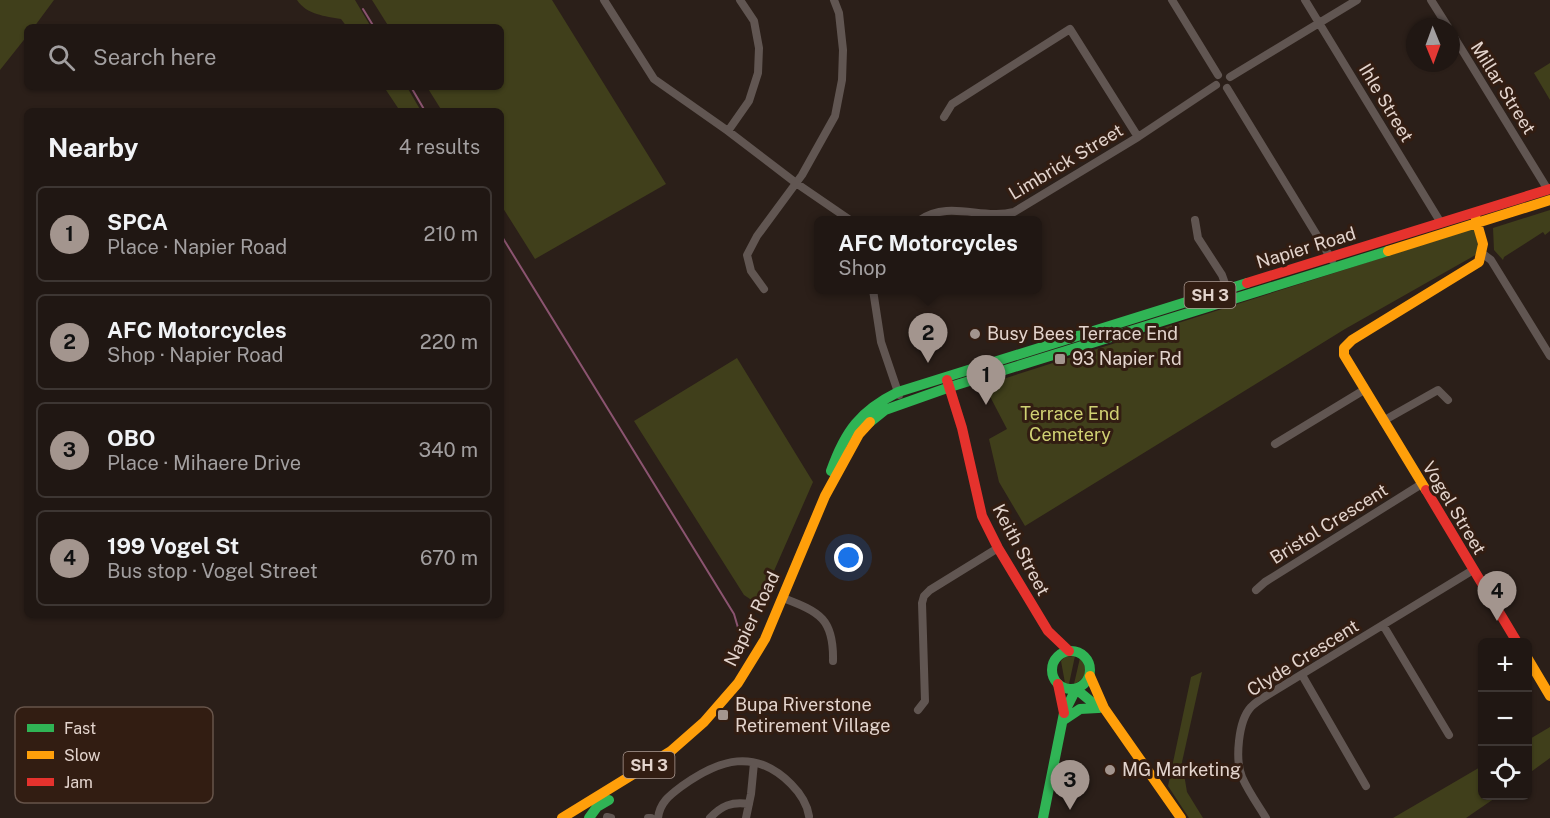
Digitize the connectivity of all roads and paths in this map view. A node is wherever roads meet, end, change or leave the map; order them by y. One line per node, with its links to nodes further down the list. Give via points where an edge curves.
1 (604, 0): 16 (street, via 654,79)
2 (740, 0): 16 (street, via 754,21 758,73 749,101)
3 (834, 0): 18 (street, via 843,50 836,116)
4 (1172, 0): 11 (street)
5 (1305, 0): 9 (street, Ihle Street)
6 (1357, 0): 9 (street)
7 (1431, 0): 8 (street)
8 (1442, 18)
9 (1319, 22): 12 (street); 24 (street, Ihle Street)
10 (1460, 48): 19 (street, Millar Street)
11 (1218, 75): 12 (street); 13 (street)
12 (1230, 77): 14 (street)
13 (1216, 85): 14 (street); 17 (street, Limbrick Street)
14 (1227, 88): 26 (street)
15 (944, 117): 17 (street, via 952,104 1070,29)
16 (728, 131): 18 (street)
17 (1138, 137): 21 (street, Limbrick Street, via 1014,212 995,215 945,210)
18 (795, 183): 20 (street); 27 (street, via 747,255 750,271)
19 (1549, 193): 22 (main road, SH 3)
20 (844, 216)
21 (928, 216)
22 (1475, 218): 24 (main road, Napier Road / SH 3); 25 (main road, via 1484,245); 26 (main road, Napier Road / SH 3)
23 (1195, 220): 28 (street, via 1198,237)
24 (1441, 223): 26 (main road, Napier Road / SH 3)
25 (1483, 255): 31 (street, via 1491,260); 33 (main road, Vogel Street, via 1344,348 1346,361)
26 (1333, 262): 28 (main road, Napier Road / SH 3); 30 (main road, Napier Road / SH 3)
27 (764, 289)
28 (1227, 289): 30 (main road, Napier Road / SH 3)
29 (874, 294): 34 (street, via 881,342)
30 (1159, 316): 32 (main road, Napier Road / SH 3)
31 (1550, 356)
32 (948, 382): 34 (main road, Napier Road / SH 3); 39 (main road, Keith Street, via 977,501)
33 (1364, 390): 36 (main road, Vogel Street); 37 (street)
34 (900, 397): 42 (main road, Napier Road / SH 3, via 865,426 825,496)
35 (1448, 400): 36 (street, via 1438,390)
36 (1383, 421): 38 (main road, Vogel Street)
37 (1275, 444)
38 (1420, 484): 40 (main road, Vogel Street); 41 (street, Bristol Crescent)
39 (998, 548): 44 (main road, Keith Street); 56 (street, via 924,596 925,701)
40 (1473, 570): 43 (street, Clyde Crescent); 45 (main road, Vogel Street)
41 (1256, 591)
42 (783, 598): 48 (street, via 822,618 834,642); 60 (main road, Napier Road / SH 3, via 765,639 738,683 704,722)
43 (1383, 625): 50 (street, Clyde Crescent); 59 (street)
44 (1048, 631): 46 (main road, Keith Street); 47 (main road, Keith Street)
45 (1515, 638)
46 (1069, 651): 47 (main road); 51 (main road, via 1087,658)
47 (1054, 660): 52 (main road, via 1052,670)
48 (833, 661)
49 (1532, 668): 54 (main road)
50 (1302, 675): 62 (street); 73 (street, Clyde Crescent, via 1250,708 1242,730 1237,755 1240,770)
51 (1090, 676): 53 (main road); 57 (main road)
52 (1058, 684): 53 (main road); 58 (main road)
53 (1076, 689): 55 (main road); 58 (main road)
54 (1550, 696)
55 (1098, 708): 57 (main road); 58 (main road, via 1077,709)
56 (918, 710)
57 (1108, 716): 72 (main road)
58 (1062, 719): 71 (main road)
59 (1449, 735)
60 (662, 758): 64 (main road, Napier Road / SH 3); 67 (main road, via 644,777 597,807)
61 (754, 763): 63 (street); 65 (street, via 782,775 806,803); 68 (street, via 723,763 694,778 663,801)
62 (1366, 786)
63 (749, 804): 69 (street, via 729,804); 70 (street)
64 (574, 815): 66 (main road, Napier Road / SH 3)
65 (811, 817)
66 (562, 818)
67 (589, 818)
68 (658, 818)
69 (710, 818)
70 (746, 818)
71 (1043, 818)
72 (1181, 818)
73 (1266, 818)

